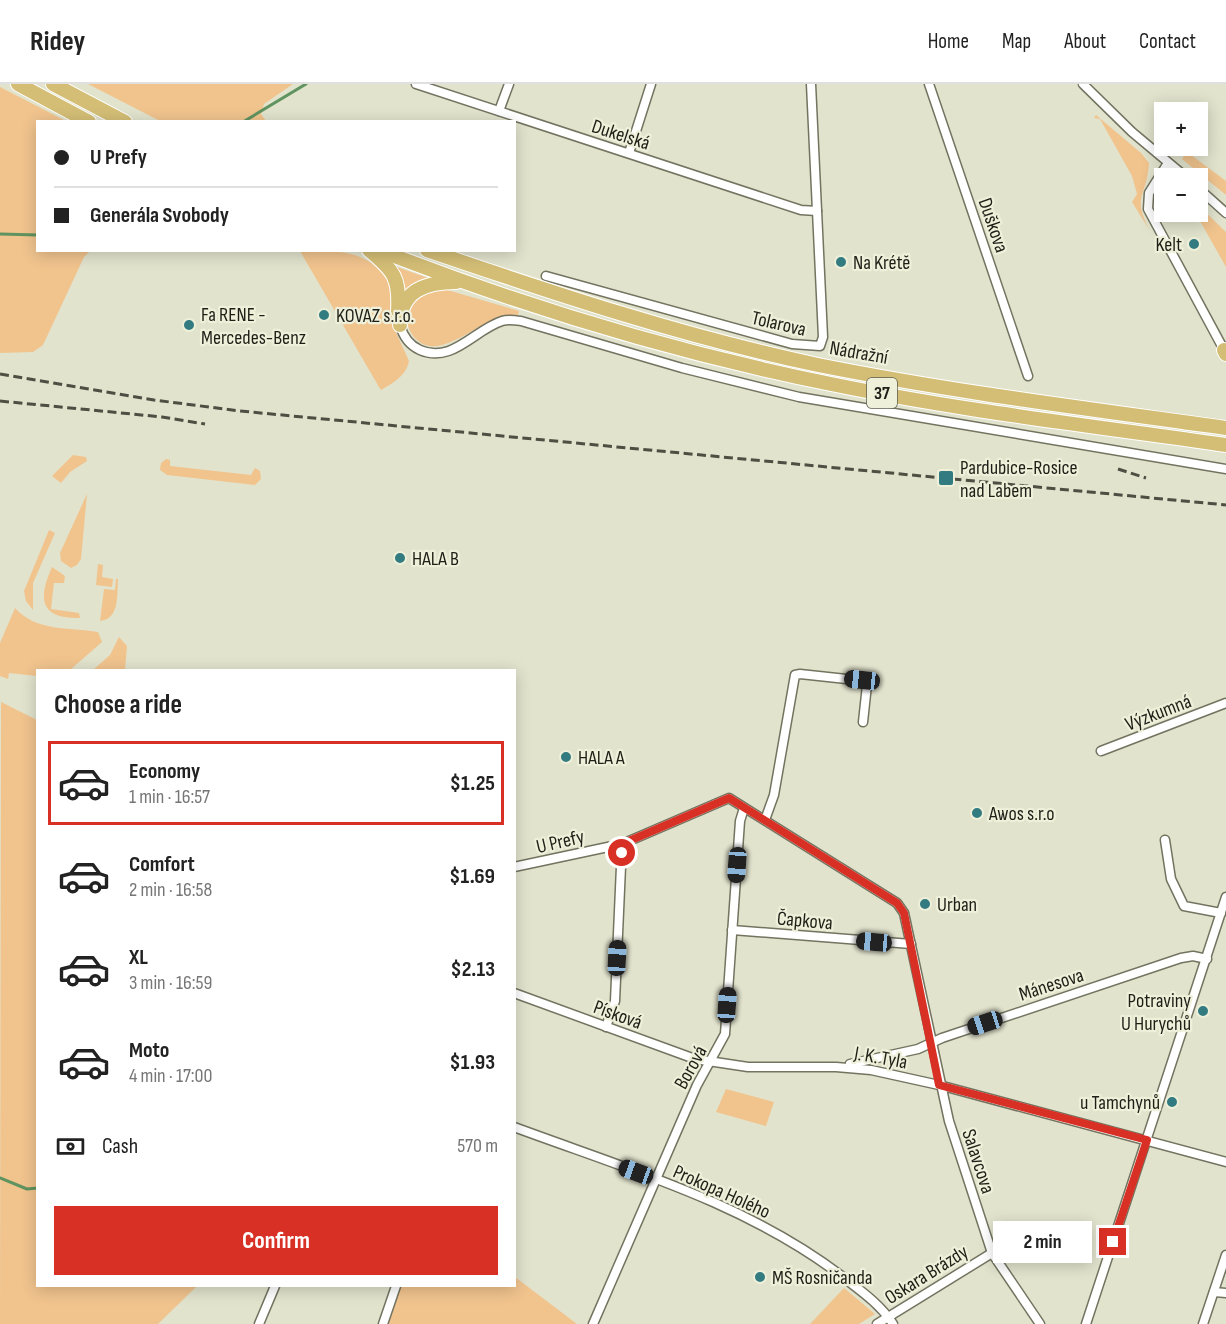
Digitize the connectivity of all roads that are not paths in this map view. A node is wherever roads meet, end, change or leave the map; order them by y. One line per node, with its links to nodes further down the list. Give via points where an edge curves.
1 (18, 84): 10 (main road)
2 (53, 84): 11 (main road)
3 (416, 84): 9 (street, Dukelská)
4 (509, 84): 9 (street)
5 (651, 84): 12 (street)
6 (811, 84): 16 (street, Tolarova)
7 (929, 84): 25 (street, Duškova)
8 (1083, 84): 13 (street)
9 (499, 111): 12 (street, Dukelská)
10 (85, 120)
11 (122, 120)
12 (629, 153): 16 (street, Dukelská, via 801,210)
13 (1168, 163): 14 (street); 24 (street, via 1149,193 1148,209)
14 (1174, 168)
15 (1208, 197): 17 (street)
16 (817, 211): 21 (street, Tolarova, via 823,337 817,347 723,326)
17 (1226, 213)
18 (371, 252): 23 (main road, via 395,275)
19 (384, 252): 22 (main road, 37)
20 (433, 252): 27 (main road, Nádražní / 37, via 666,327 818,365)
21 (546, 276)
22 (464, 282): 23 (main road, via 435,283 417,289 405,302); 29 (main road, Nádražní / 37, via 675,347 832,384 1032,418)
23 (400, 325): 30 (street, via 414,347 438,354 453,350 501,322 520,321 799,397)
24 (1225, 352)
25 (1028, 376)
26 (1226, 416): 27 (main road)
27 (1179, 421): 28 (main road, Nádražní / 37)
28 (1226, 428)
29 (1226, 444)
30 (1226, 469)
31 (1226, 703): 33 (street, Výzkumná)
32 (863, 722): 35 (street, via 865,681 795,675 774,795)
33 (1101, 751)
34 (744, 808): 35 (street, Salavcova); 37 (street, U Prefy, via 726,799); 41 (street, Borová)
35 (765, 820): 42 (street, Salavcova, via 897,903 904,913)
36 (1164, 840): 40 (street, via 1171,879 1182,904)
37 (622, 844): 38 (street, U Prefy); 45 (street, via 615,1001)
38 (516, 867)
39 (1226, 897): 40 (street)
40 (1221, 913): 43 (street)
41 (732, 930): 42 (street, Čapkova); 47 (street, Borová, via 726,1028)
42 (911, 944): 46 (street, Salavcova)
43 (1207, 959): 46 (street, Mánesova, via 1181,958); 51 (street)
44 (516, 994): 45 (street, Písková)
45 (606, 1027): 47 (street, Písková, via 685,1056)
46 (931, 1043): 48 (street, Mánesova); 49 (street, Salavcova)
47 (711, 1061): 48 (street, J. K. Tyla, via 748,1067); 53 (street, Borová)
48 (836, 1066): 49 (street, J. K. Tyla)
49 (939, 1085): 51 (street, J. K. Tyla); 54 (street, Salavcova)
50 (516, 1128): 53 (street, Prokopa Holého)
51 (1147, 1140): 52 (street, J. K. Tyla); 66 (street)
52 (1226, 1162)
53 (656, 1180): 60 (street, Prokopa Holého, via 729,1209 803,1250 858,1288); 63 (street, Borová)
54 (992, 1253): 60 (street, Oskara Brázdy); 65 (street, Salavcova)
55 (1226, 1255): 58 (street)
56 (275, 1287): 61 (street)
57 (396, 1287): 62 (street)
58 (1214, 1292): 59 (street); 67 (street)
59 (1226, 1293)
60 (890, 1320): 64 (street, Oskara Brázdy)
61 (259, 1324)
62 (383, 1324)
63 (593, 1324)
64 (877, 1324)
65 (1040, 1324)
66 (1086, 1324)
67 (1203, 1324)

